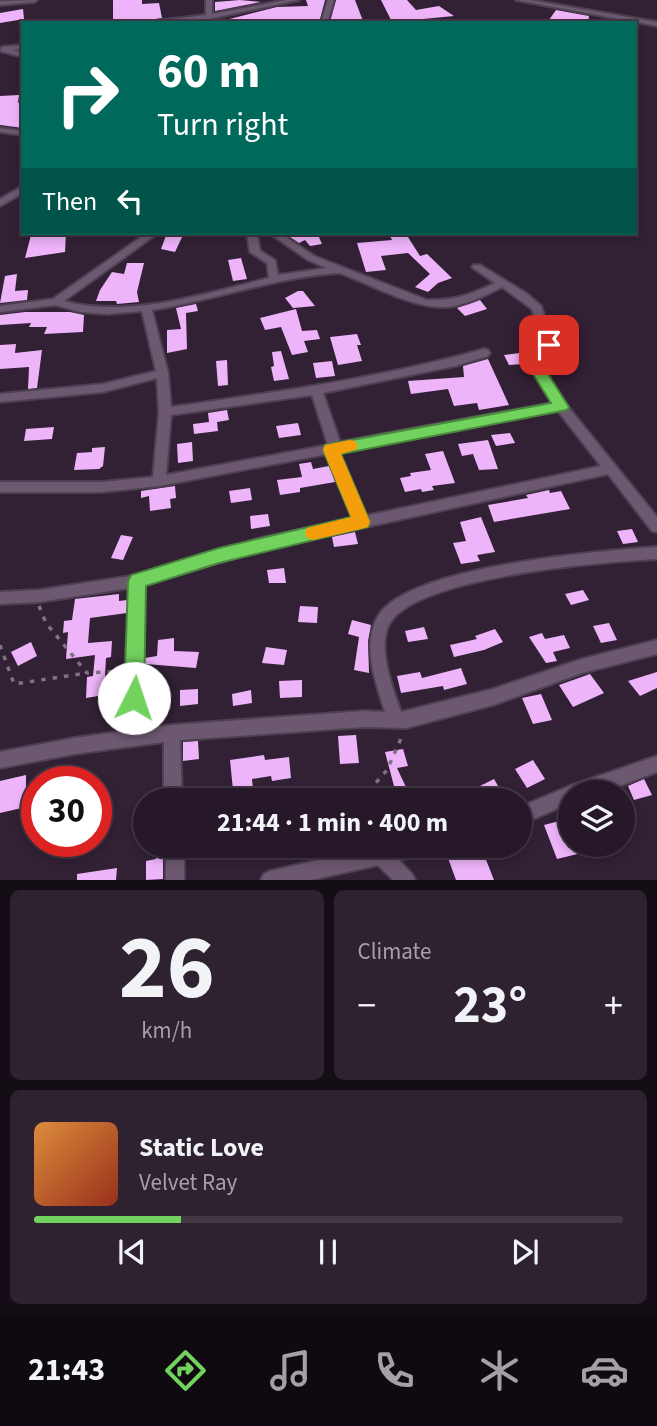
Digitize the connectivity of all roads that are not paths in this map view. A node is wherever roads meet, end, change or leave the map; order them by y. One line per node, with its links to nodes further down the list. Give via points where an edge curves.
1 (34, 0): 6 (street)
2 (209, 0): 7 (street)
3 (296, 0): 7 (street)
4 (331, 0): 9 (street)
5 (519, 0): 10 (street)
6 (0, 4)
7 (209, 17): 8 (street)
8 (174, 21)
9 (325, 21)
10 (657, 24)
11 (21, 47): 12 (street)
12 (1, 49): 13 (street)
13 (21, 54)
14 (0, 130): 15 (street)
15 (21, 133)
16 (21, 190): 18 (street)
17 (21, 200): 18 (street)
18 (2, 201)
19 (150, 235): 26 (street)
20 (253, 235): 24 (street, via 255,252 272,262)
21 (277, 235): 23 (street, via 311,258)
22 (477, 267): 25 (street)
23 (340, 270): 24 (street); 25 (street, via 431,304 471,298)
24 (274, 281): 27 (street)
25 (503, 283): 33 (street, via 537,308 543,320 551,353 541,374)
26 (56, 302): 27 (street, via 70,309); 28 (street)
27 (146, 307): 30 (street)
28 (0, 309)
29 (484, 353): 31 (street)
30 (162, 373): 32 (street, via 103,388); 34 (street)
31 (316, 390): 34 (street); 35 (street)
32 (0, 398)
33 (561, 407): 35 (street); 36 (street)
34 (165, 412): 37 (street)
35 (333, 449): 37 (street); 39 (street)
36 (610, 469): 39 (street); 40 (street)
37 (159, 481): 38 (street, via 102,487)
38 (0, 487)
39 (361, 522): 42 (street, via 236,551)
40 (657, 527)
41 (657, 553): 45 (street, via 545,562 413,594 392,607 377,642 381,673)
42 (137, 581): 43 (street); 47 (street)
43 (0, 598)
44 (657, 647): 45 (street, via 582,666 493,697)
45 (400, 719): 46 (street)
46 (172, 733): 47 (street); 51 (street)
47 (133, 738): 48 (street)
48 (0, 760)
49 (657, 764): 50 (street)
50 (612, 780)
51 (173, 788)
52 (558, 800): 53 (street)
53 (532, 811)
54 (174, 858): 58 (street)
55 (370, 858): 57 (street)
56 (384, 858): 60 (street)
57 (305, 876): 59 (street)
58 (175, 880)
59 (270, 880)
60 (406, 880)

